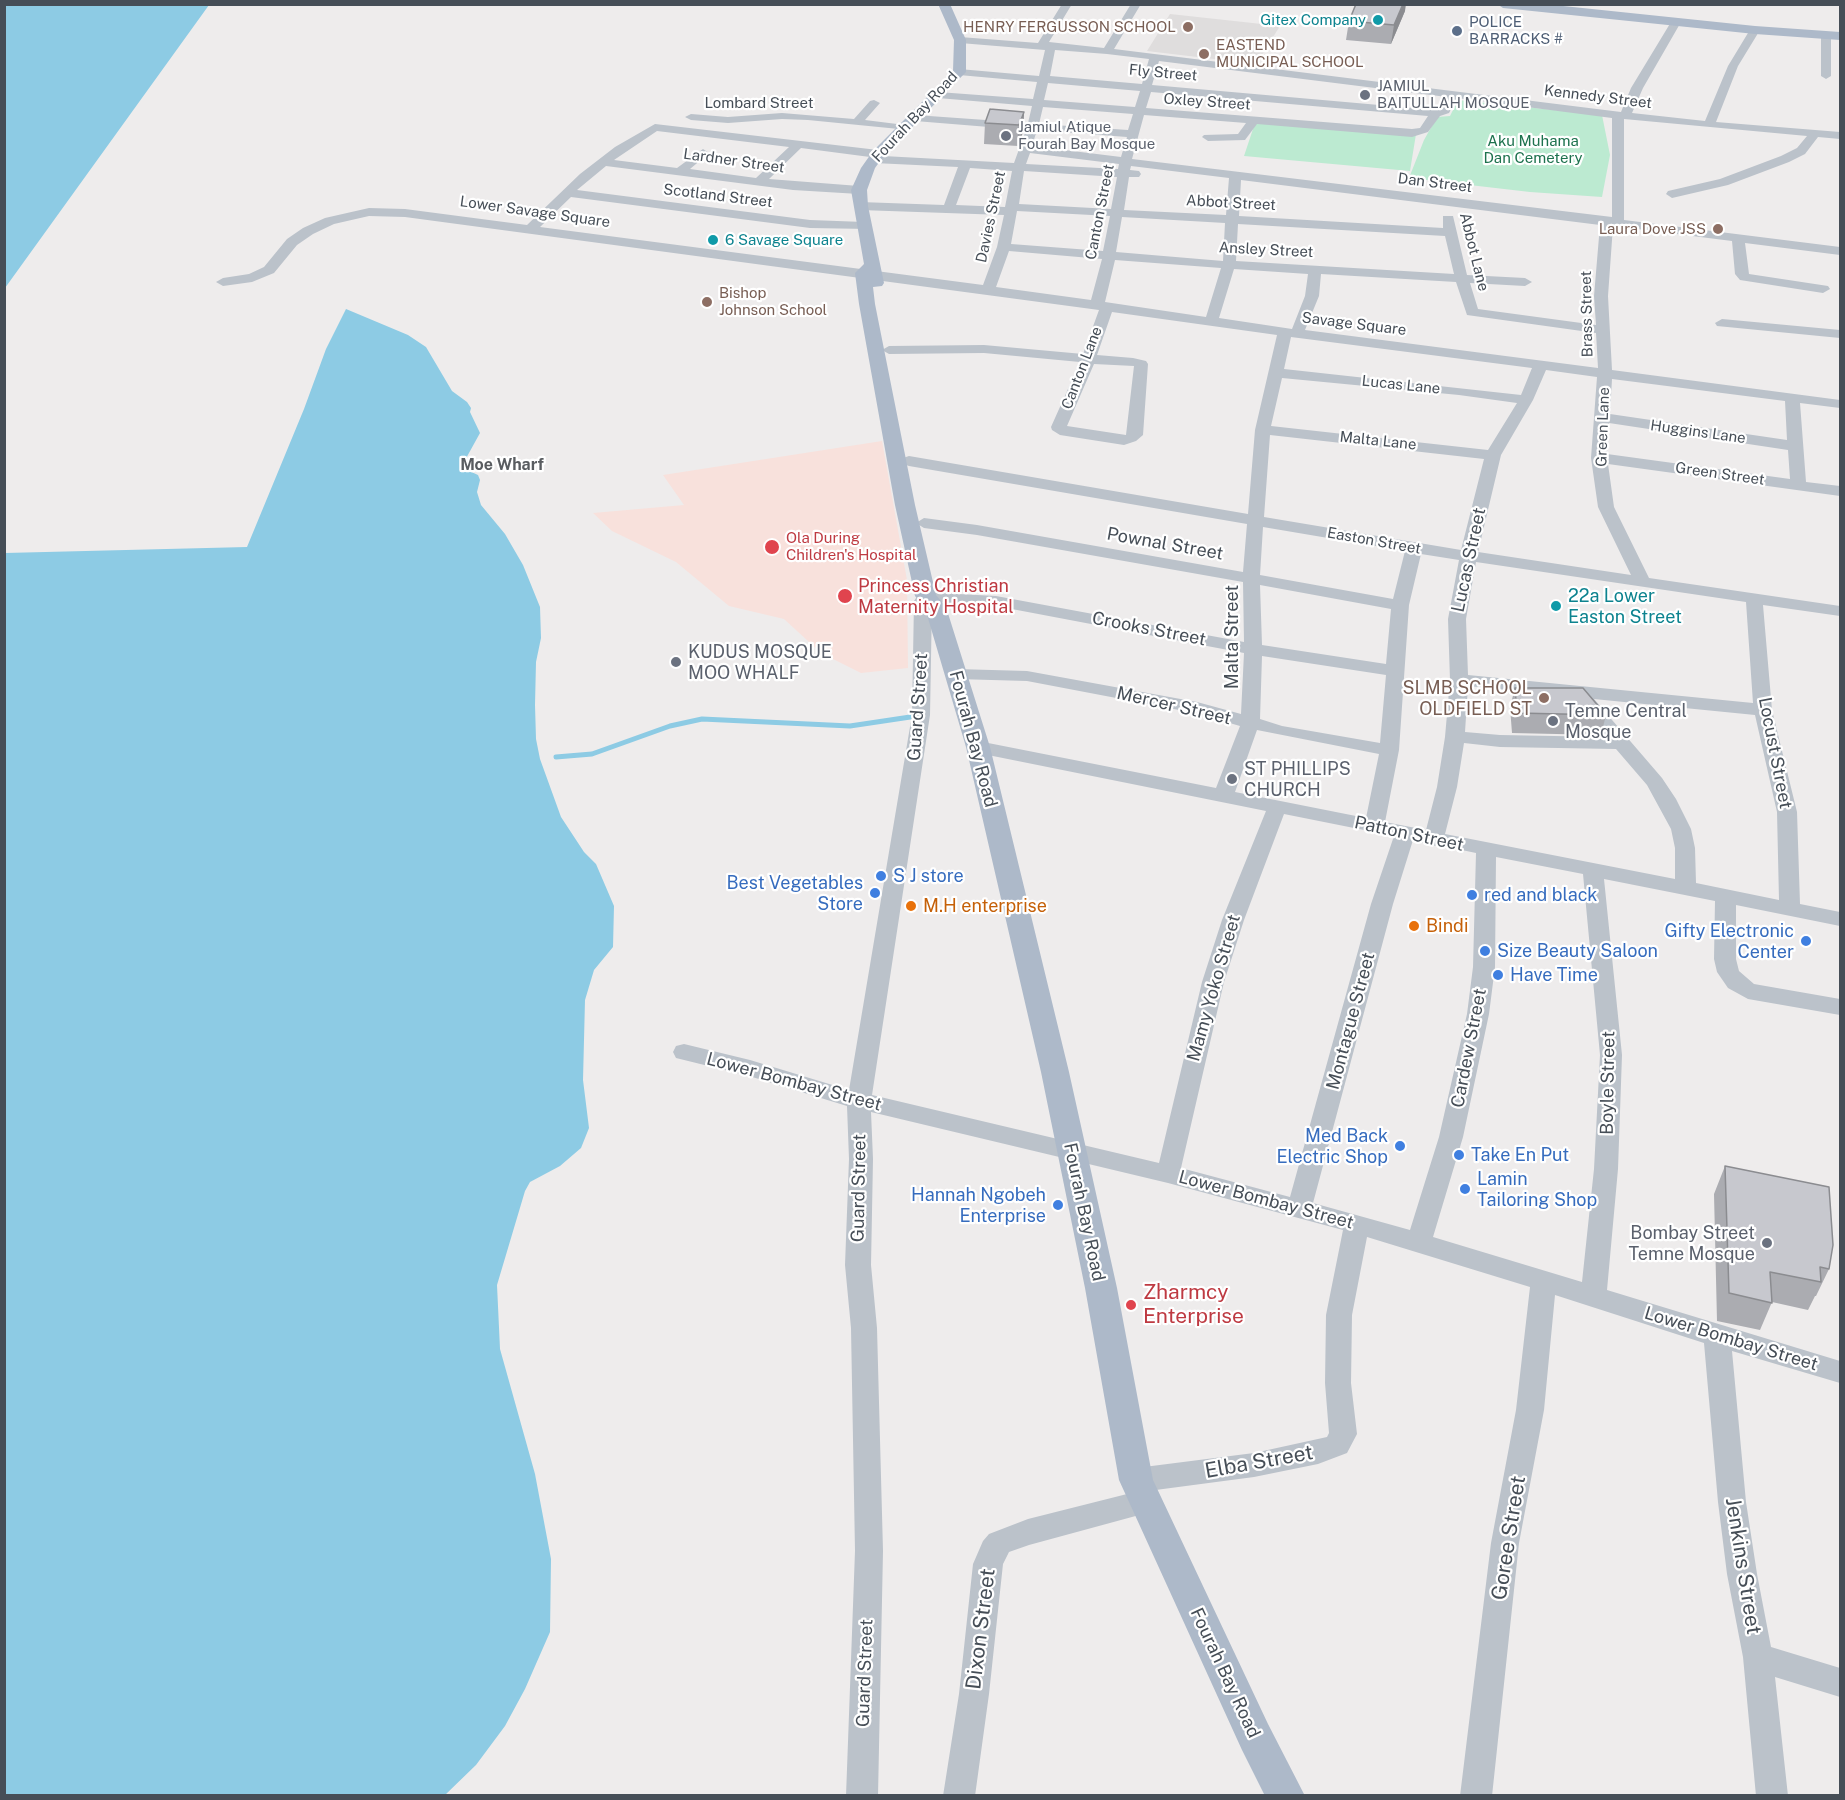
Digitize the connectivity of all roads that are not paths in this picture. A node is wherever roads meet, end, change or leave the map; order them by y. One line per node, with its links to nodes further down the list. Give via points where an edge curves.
1 (944, 4): 8 (main road, Fourah Bay Road)
2 (1067, 4): 9 (street, Davies Street)
3 (1136, 4): 10 (street)
4 (1503, 4): 5 (main road)
5 (1676, 22): 6 (main road); 22 (street)
6 (1755, 30): 7 (main road); 27 (street, via 1733,66)
7 (1837, 32): 13 (street)
8 (960, 40): 9 (street, Kennedy Street); 12 (main road, Fourah Bay Road)
9 (1046, 45): 10 (street, Kennedy Street); 14 (street, Davies Street)
10 (1107, 51): 11 (street, Kennedy Street)
11 (1155, 56): 15 (street, Canton Street); 16 (street, Kennedy Street)
12 (959, 72): 14 (street, Fly Street); 17 (main road, Fourah Bay Road)
13 (1826, 76)
14 (1044, 78): 15 (street, Fly Street); 19 (street, Davies Street)
15 (1146, 87): 20 (street, Canton Street); 21 (street, Fly Street)
16 (1454, 94): 21 (street, Oxley Street, via 1445,111); 22 (street, Kennedy Street)
17 (938, 95): 19 (street, Oxley Street); 26 (main road, Fourah Bay Road)
18 (874, 103): 25 (street)
19 (1037, 103): 20 (street, Oxley Street); 28 (street, Davies Street)
20 (1139, 112): 24 (street, Oxley Street); 30 (street, Canton Street)
21 (1436, 113): 24 (street, Oxley Street, via 1424,130 1412,134)
22 (1621, 115): 27 (street, Kennedy Street); 53 (street, Brass Street)
23 (684, 116): 25 (street, Lombard Street)
24 (1253, 120): 32 (street, via 1241,138)
25 (858, 121): 26 (street, Lombard Street)
26 (910, 123): 28 (street, Lombard Street); 36 (main road, Fourah Bay Road)
27 (1709, 125): 29 (street, Kennedy Street)
28 (1033, 126): 30 (street, Lombard Street); 34 (street, Davies Street)
29 (1815, 133): 31 (street, Kennedy Street); 46 (street, via 1801,151 1785,159 1713,185)
30 (1133, 134): 39 (street, Canton Street)
31 (1840, 135)
32 (1208, 137)
33 (799, 144): 36 (street, Lardner Street); 37 (street, Lardner Street, via 661,127 644,133); 43 (street)
34 (1025, 149): 39 (street, Dan Street); 40 (street, Davies Street)
35 (703, 153): 41 (street)
36 (876, 157): 38 (street, Lardner Street); 44 (main road, Fourah Bay Road)
37 (604, 162): 41 (street, Lardner Street); 45 (street)
38 (965, 165): 40 (street, Lardner Street); 49 (street)
39 (1126, 167): 40 (street, Lardner Street); 42 (street, Dan Street); 51 (street, Canton Street)
40 (1019, 168): 50 (street, Davies Street)
41 (680, 171): 43 (street, Lardner Street)
42 (1234, 177): 47 (street, Dan Street); 52 (street)
43 (761, 180): 44 (street, Lardner Street)
44 (859, 190): 48 (main road, Fourah Bay Road)
45 (568, 193): 54 (street, Scotland Street, via 810,224); 55 (street)
46 (1672, 194)
47 (1446, 201): 53 (street, Dan Street); 56 (street, Abbot Lane)
48 (860, 206): 49 (street, Abbot Street); 54 (main road, Fourah Bay Road)
49 (949, 208): 50 (street, Abbot Street)
50 (1011, 209): 51 (street, Abbot Street); 58 (street, Davies Street)
51 (1117, 212): 52 (street, Abbot Street); 60 (street, Canton Street)
52 (1232, 218): 56 (street, Abbot Street); 61 (street)
53 (1613, 221): 57 (street, Dan Street); 73 (street, Brass Street, via 1601,296)
54 (864, 225): 63 (main road, Fourah Bay Road)
55 (531, 229): 63 (street, Lower Savage Square); 65 (street, Lower Savage Square, via 428,214 354,214 308,231 292,242 269,270 252,278)
56 (1449, 232): 64 (street, Abbot Lane)
57 (1738, 238): 59 (street, Dan Street); 67 (street, via 1745,277)
58 (1004, 247): 60 (street, Ansley Street); 68 (street, Davies Street)
59 (1840, 251)
60 (1109, 256): 61 (street, Ansley Street); 70 (street, Canton Street)
61 (1229, 264): 62 (street, Ansley Street); 71 (street)
62 (1314, 269): 64 (street, Ansley Street); 74 (street, Malta Street, via 1312,296)
63 (870, 271): 68 (street, Savage Square); 69 (main road, Fourah Bay Road)
64 (1462, 278): 66 (street, Ansley Street); 73 (street, Abbot Lane, via 1472,312)
65 (223, 282)
66 (1526, 282)
67 (1823, 289)
68 (988, 290): 70 (street, Savage Square)
69 (873, 304): 76 (main road, Fourah Bay Road); 79 (main road, Fourah Bay Road)
70 (1103, 306): 71 (street, Savage Square); 77 (street, Canton Lane)
71 (1211, 321): 74 (street, Savage Square)
72 (1722, 323): 75 (street)
73 (1602, 330): 80 (street, Brass Street)
74 (1291, 332): 78 (street, Savage Square); 81 (street, Malta Street)
75 (1840, 334)
76 (889, 350): 77 (street, via 975,349); 79 (main road, Fourah Bay Road)
77 (1089, 359): 77 (street, Canton Lane, via 1060,430 1124,440 1135,435 1141,364)
78 (1541, 364): 80 (street, Savage Square); 83 (street, Lucas Street)
79 (887, 370): 90 (main road, Fourah Bay Road); 100 (main road, Fourah Bay Road, via 905,505)
80 (1605, 372): 82 (street, Savage Square); 85 (street, Green Lane)
81 (1275, 373): 83 (street, Lucas Lane); 86 (street, Malta Street)
82 (1792, 397): 84 (street, Savage Square); 87 (street)
83 (1526, 400): 88 (street, Lucas Street)
84 (1840, 404)
85 (1602, 417): 87 (street, Huggins Lane); 89 (street, Green Lane)
86 (1263, 430): 88 (street, Malta Lane); 93 (street, Malta Street)
87 (1794, 446): 91 (street)
88 (1493, 455): 96 (street, Lucas Street)
89 (1599, 458): 91 (street, Green Street); 98 (street, Green Lane, via 1606,507)
90 (909, 461): 93 (street, Easton Street); 94 (main road, Fourah Bay Road)
91 (1798, 484): 92 (street, Green Street)
92 (1840, 492)
93 (1256, 521): 95 (street, Easton Street); 97 (street, Malta Street)
94 (924, 523): 97 (street, Pownal Street); 100 (main road, Fourah Bay Road)
95 (1414, 548): 96 (street, Easton Street); 101 (street)
96 (1468, 556): 98 (street, Easton Street); 106 (street, Lucas Street, via 1457,619)
97 (1251, 578): 101 (street, Pownal Street); 103 (street, Malta Street)
98 (1643, 582): 99 (street, Easton Street)
99 (1754, 597): 102 (street, Easton Street); 108 (street, Locust Street)
100 (933, 600): 103 (street, Crooks Street, via 996,601); 105 (main road, Fourah Bay Road); 127 (street, Guard Street, via 922,614 921,715 914,771)
101 (1400, 605): 104 (street)
102 (1840, 610)
103 (1253, 649): 104 (street, Crooks Street); 109 (street, Malta Street)
104 (1396, 671): 113 (street)
105 (956, 674): 109 (street, Mercer Street, via 1027,676 1178,704); 112 (main road, Fourah Bay Road)
106 (1459, 680): 107 (street); 110 (street, Lucas Street)
107 (1579, 693): 108 (street); 111 (street)
108 (1763, 710): 123 (street, Locust Street, via 1787,812)
109 (1250, 723): 113 (street, Mercer Street); 114 (street, Malta Street)
110 (1455, 737): 111 (street); 118 (street, Lucas Street, via 1448,787)
111 (1622, 743): 121 (street, via 1655,782 1681,829)
112 (978, 747): 114 (street, Patton Street); 128 (main road, Fourah Bay Road)
113 (1389, 750): 116 (street)
114 (1223, 797): 115 (street, Patton Street)
115 (1277, 807): 116 (street, Patton Street); 129 (street, Mamy Yoko Street, via 1212,982)
116 (1374, 827): 117 (street, Patton Street)
117 (1405, 834): 118 (street, Patton Street); 130 (street, Montague Street, via 1382,904)
118 (1433, 840): 119 (street, Patton Street)
119 (1486, 850): 120 (street, Patton Street); 132 (street, Cardew Street, via 1484,967 1478,1014 1451,1137)
120 (1593, 871): 121 (street, Patton Street); 134 (street, Boyle Street, via 1611,1055 1606,1169)
121 (1686, 890): 122 (street, Patton Street)
122 (1726, 897): 123 (street, Patton Street); 125 (street, via 1725,959 1736,983 1748,991)
123 (1789, 909): 124 (street, Patton Street)
124 (1840, 919)
125 (1840, 1006)
126 (684, 1052): 127 (street, Lower Bombay Street)
127 (859, 1101): 128 (street, Lower Bombay Street); 140 (street, Guard Street, via 858,1265 864,1328 869,1551)
128 (1071, 1151): 129 (street, Lower Bombay Street); 137 (main road, Fourah Bay Road)
129 (1168, 1174): 130 (street, Lower Bombay Street)
130 (1299, 1208): 131 (street, Lower Bombay Street)
131 (1357, 1224): 132 (street, Lower Bombay Street); 137 (street, Elba Street, via 1339,1315 1338,1383 1343,1434 1337,1445)
132 (1419, 1241): 133 (street, Lower Bombay Street)
133 (1544, 1280): 134 (street, Lower Bombay Street); 143 (street, Goree Street, via 1530,1410 1505,1543)
134 (1594, 1296): 135 (street, Lower Bombay Street)
135 (1717, 1336): 136 (street, Lower Bombay Street); 138 (street, Jenkins Street, via 1732,1502)
136 (1840, 1372)
137 (1140, 1491): 141 (street, Dixon Street, via 999,1543 993,1550 988,1564); 142 (main road, Fourah Bay Road, via 1255,1737)
138 (1758, 1657): 139 (street); 144 (street, Jenkins Street)
139 (1840, 1682)
140 (862, 1796)
141 (959, 1796)
142 (1287, 1796)
143 (1476, 1796)
144 (1772, 1796)

